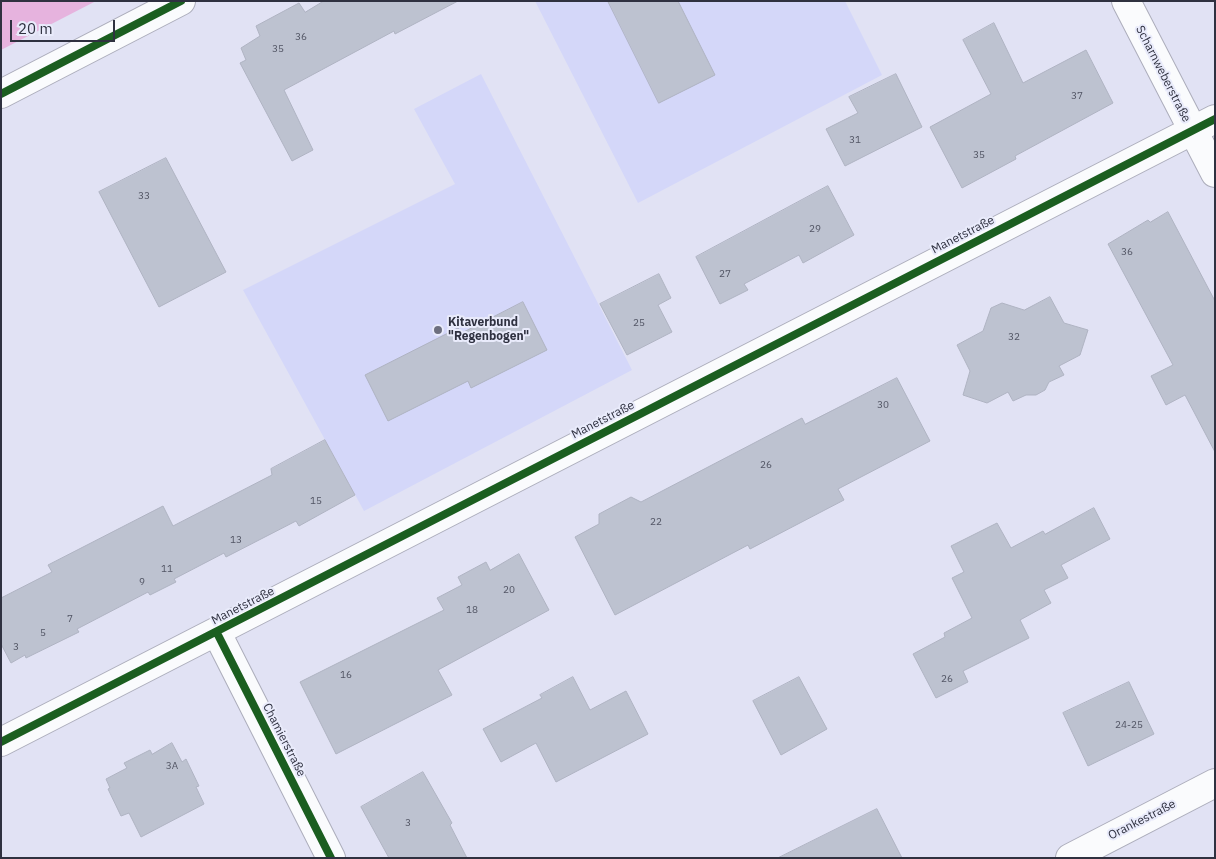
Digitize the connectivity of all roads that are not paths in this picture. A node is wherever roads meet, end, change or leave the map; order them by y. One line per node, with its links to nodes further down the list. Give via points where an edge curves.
1 (181, 1): 3 (street)
2 (1126, 1): 4 (street, Scharnweberstraße)
3 (1, 94)
4 (1204, 124): 5 (street, Scharnweberstraße); 6 (street, Manetstraße)
5 (1215, 173)
6 (217, 633): 7 (street, Manetstraße); 9 (street, Chamierstraße)
7 (1, 742)
8 (1215, 783): 10 (street, Orankestraße)
9 (331, 858)
10 (1070, 858)

